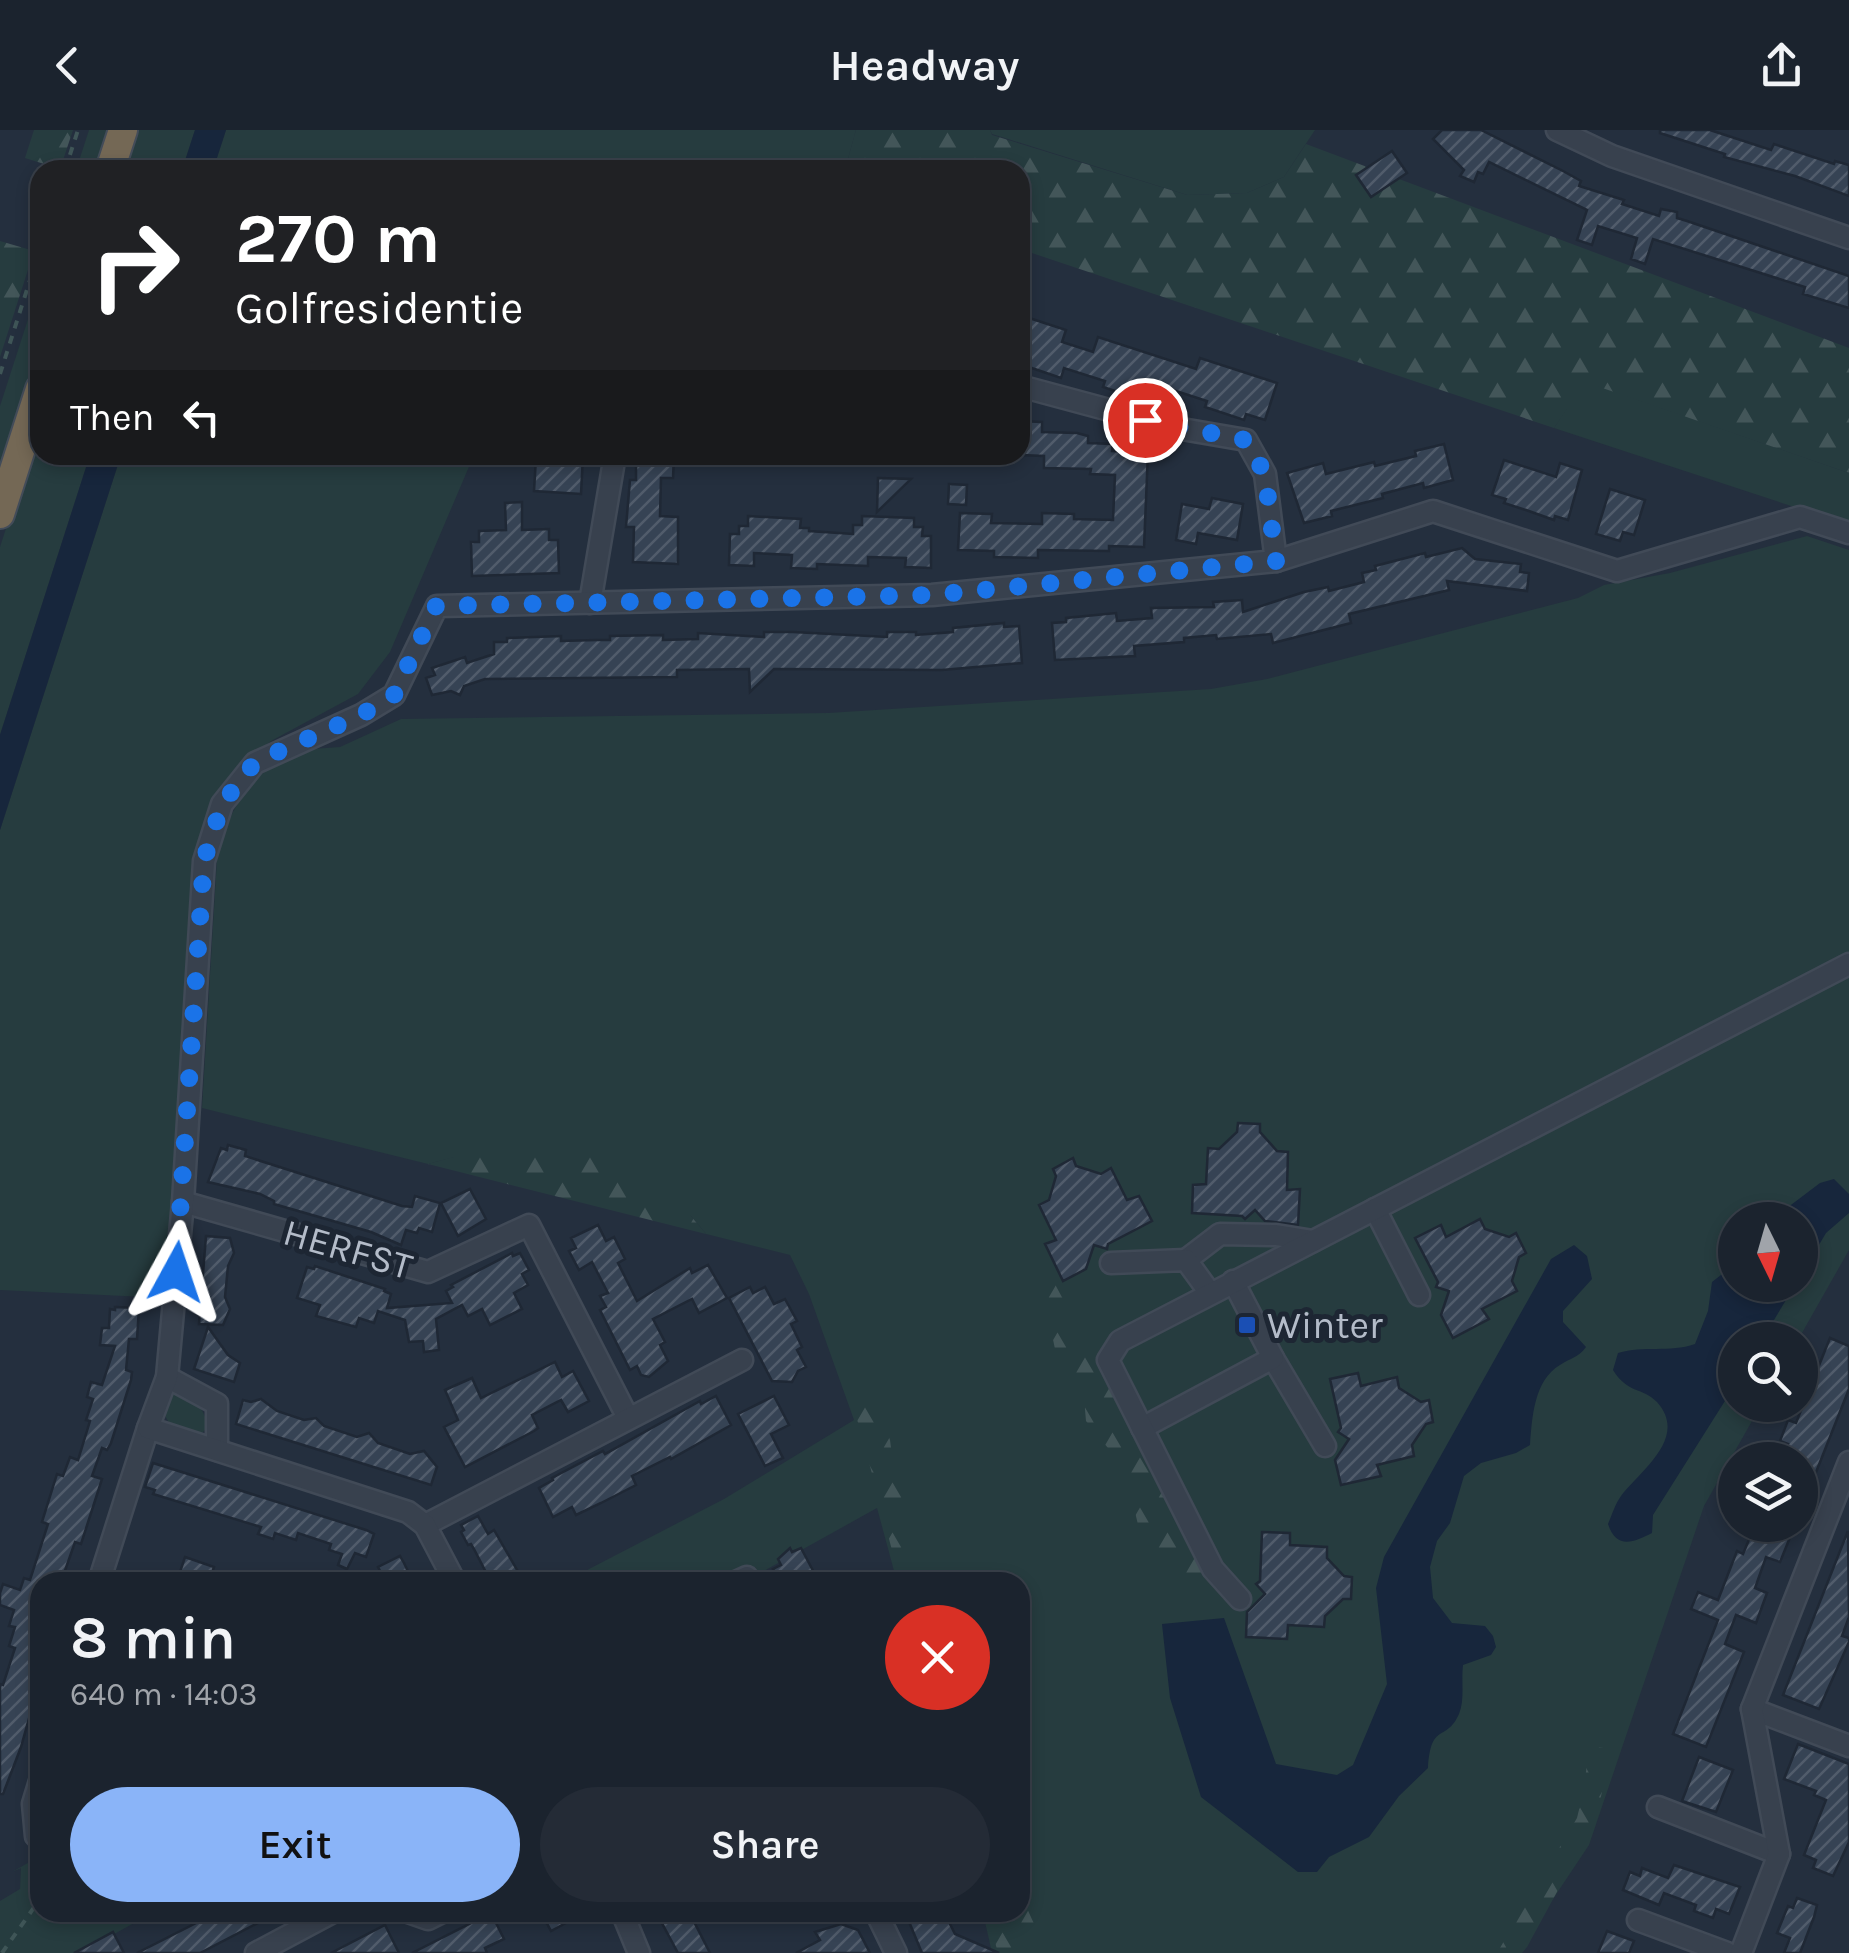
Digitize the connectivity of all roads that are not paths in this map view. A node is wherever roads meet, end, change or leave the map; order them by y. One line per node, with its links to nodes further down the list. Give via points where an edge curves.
1 (123, 130): 3 (highway)
2 (1557, 130): 4 (street, via 1612,156)
3 (113, 160)
4 (1849, 238)
5 (1030, 389): 10 (street, via 1246,440 1265,474)
6 (30, 420): 8 (highway)
7 (613, 465): 11 (street)
8 (0, 514)
9 (1849, 533): 10 (street, via 1800,517 1617,570 1433,510)
10 (1276, 561): 11 (street, via 932,595)
11 (590, 603): 13 (street, via 436,606 394,695 255,762 222,804 204,860)
12 (1849, 964): 14 (street)
13 (183, 1202): 23 (street); 24 (street, HERFST, via 428,1272 530,1225)
14 (1375, 1209): 15 (street); 20 (street)
15 (1313, 1240): 16 (street, via 1220,1234); 18 (street)
16 (1186, 1260): 17 (street); 19 (street)
17 (1112, 1263)
18 (1233, 1282): 19 (street); 21 (street)
19 (1210, 1293): 26 (street, via 1120,1340 1108,1360)
20 (1419, 1295)
21 (1274, 1358): 26 (street); 27 (street)
22 (742, 1360): 24 (street)
23 (167, 1377): 25 (street); 28 (street, via 217,1404)
24 (628, 1418): 30 (street)
25 (148, 1428): 28 (street); 31 (street)
26 (1142, 1428): 33 (street, via 1214,1569)
27 (1325, 1446)
28 (217, 1450): 30 (street, via 408,1512)
29 (1849, 1462): 34 (street)
30 (426, 1525): 32 (street)
31 (102, 1572)
32 (450, 1572)
33 (1240, 1599)
34 (1752, 1709): 35 (street); 37 (street)
35 (1849, 1746)
36 (1658, 1807): 37 (street)
37 (1780, 1854): 46 (street)
38 (1638, 1920): 45 (street)
39 (314, 1922): 42 (street)
40 (626, 1922): 43 (street)
41 (881, 1922): 44 (street)
42 (256, 1953)
43 (639, 1953)
44 (896, 1953)
45 (1727, 1953)
46 (1741, 1953)

